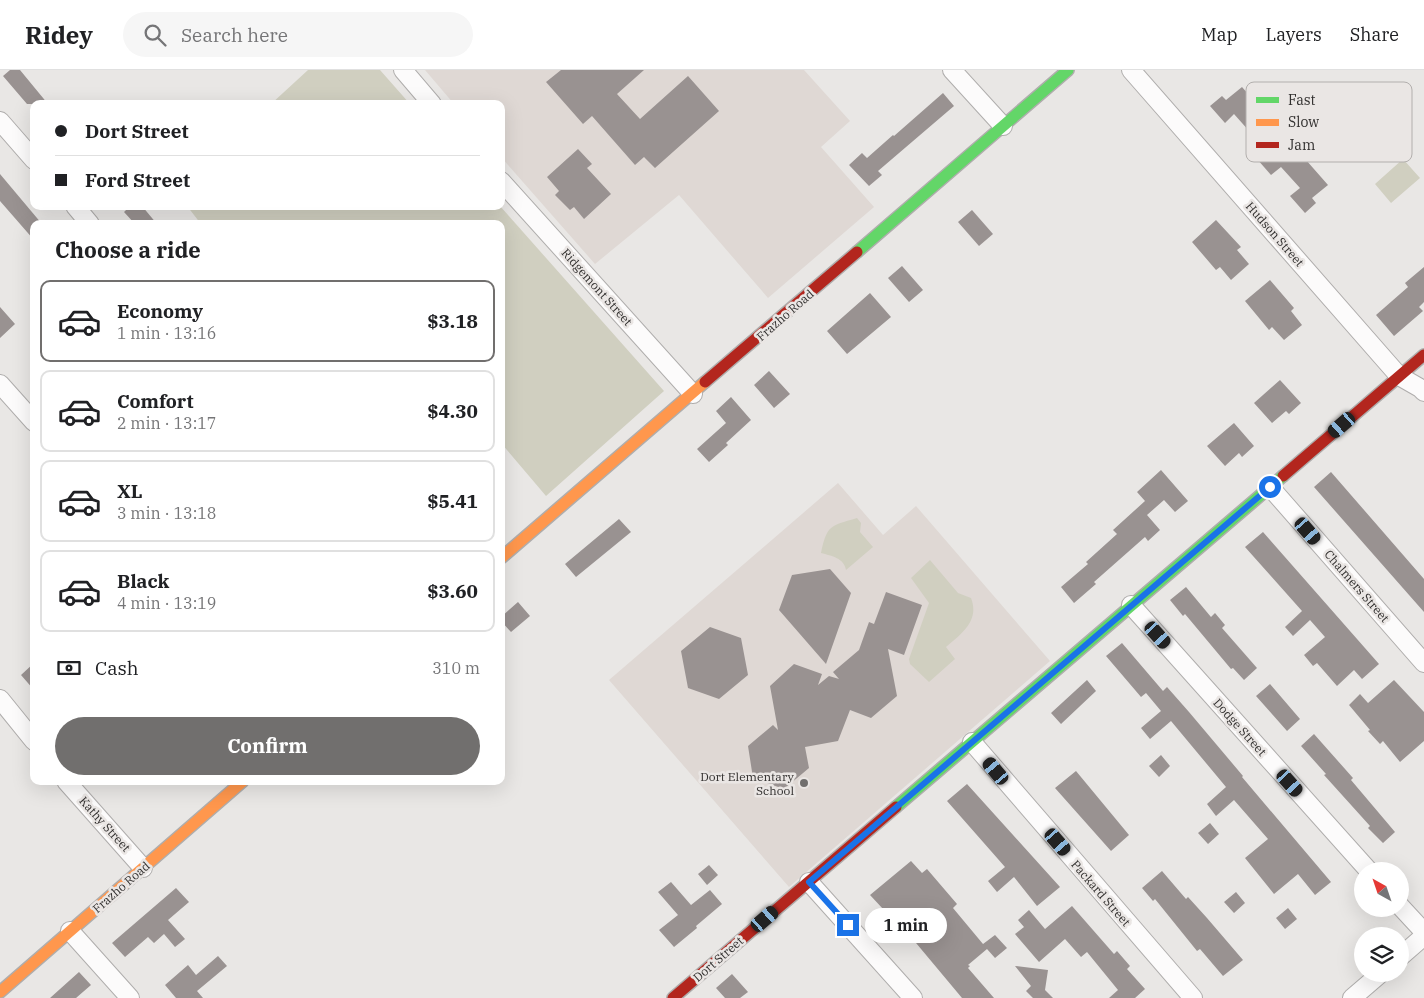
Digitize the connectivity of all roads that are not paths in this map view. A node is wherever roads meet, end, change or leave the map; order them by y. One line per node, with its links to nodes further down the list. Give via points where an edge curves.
1 (403, 70): 5 (street)
2 (952, 70): 7 (street)
3 (1068, 70): 7 (street, Frazho Road)
4 (1131, 70): 13 (street, Hudson Street)
5 (429, 100)
6 (0, 121): 8 (street)
7 (1003, 126): 16 (street, Frazho Road)
8 (30, 155)
9 (505, 185): 16 (street, Ridgemont Street)
10 (78, 210): 11 (street)
11 (86, 220)
12 (1424, 355): 13 (street, Dort Street)
13 (1400, 376): 15 (street, Hudson Street); 18 (street, Dort Street)
14 (0, 384): 17 (street)
15 (1424, 392)
16 (694, 394): 19 (street, Frazho Road)
17 (30, 418)
18 (1270, 487): 20 (street, Dort Street); 21 (street, Chalmers Street)
19 (505, 555)
20 (1132, 605): 24 (street, Dort Street); 27 (street, Dodge Street)
21 (1424, 663)
22 (0, 699): 23 (street)
23 (30, 736)
24 (972, 742): 29 (street, Dort Street); 40 (street, Packard Street)
25 (70, 785): 28 (street, Kathy Street)
26 (238, 785): 28 (street, Frazho Road)
27 (1361, 862)
28 (143, 868): 31 (street, Frazho Road)
29 (809, 882): 37 (street, Dort Street); 39 (street)
30 (1409, 916): 32 (street)
31 (70, 931): 36 (street, Frazho Road); 38 (street)
32 (1424, 932)
33 (1424, 936): 34 (street)
34 (1409, 949)
35 (1371, 982): 41 (street)
36 (0, 992)
37 (677, 997)
38 (130, 998)
39 (913, 998)
40 (1192, 998)
41 (1352, 998)

